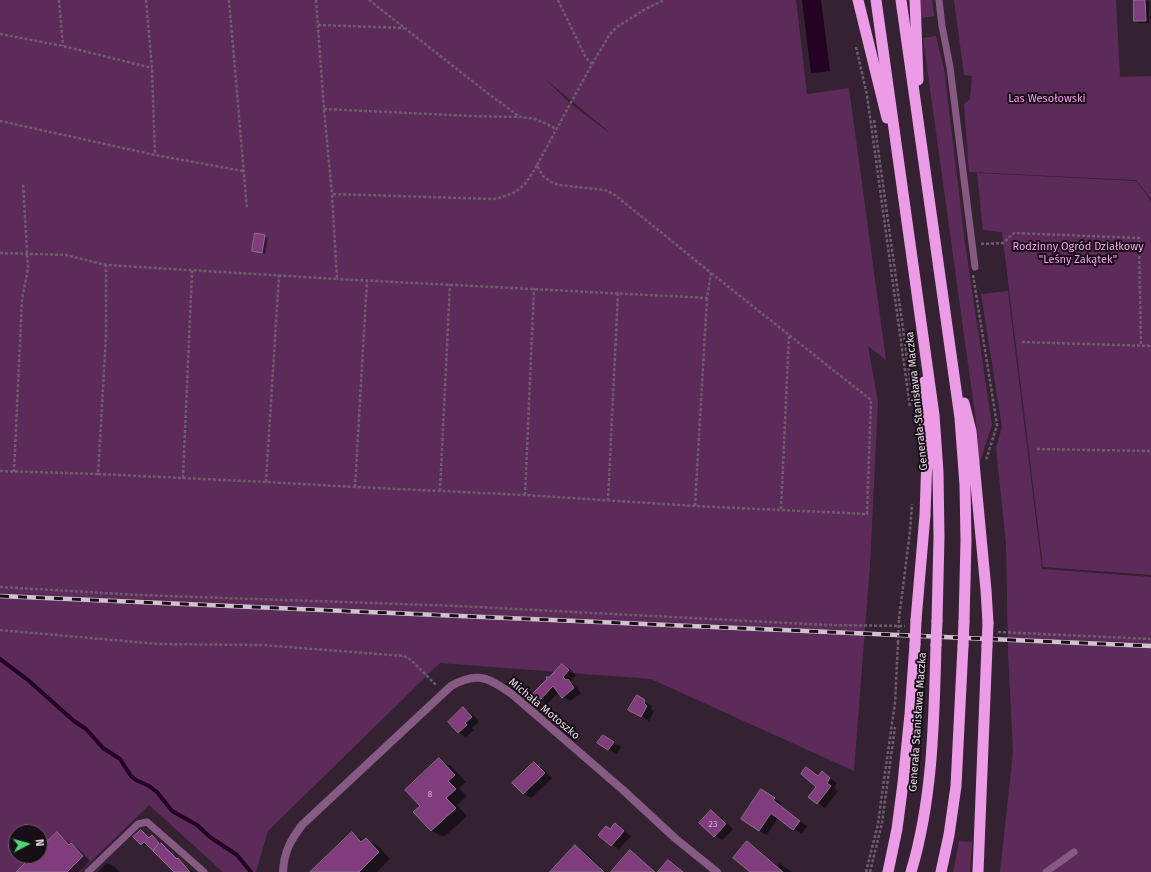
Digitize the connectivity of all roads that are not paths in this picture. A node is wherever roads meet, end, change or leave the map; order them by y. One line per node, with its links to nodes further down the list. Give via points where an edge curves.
1 (858, 0): 7 (highway)
2 (876, 0): 7 (highway, Generała Stanisława Maczka)
3 (901, 0): 6 (highway)
4 (915, 0): 6 (highway)
5 (938, 0): 8 (lane, via 950,67)
6 (920, 142): 10 (highway)
7 (900, 169): 9 (highway, Generała Stanisława Maczka)
8 (975, 267)
9 (924, 347): 16 (highway, bridge, via 923,404 927,456 924,515 911,623 915,644 910,714 897,829); 17 (highway, Generała Stanisława Maczka, bridge, via 934,415 938,472 937,621 930,769 922,829)
10 (951, 354): 18 (highway, bridge, via 960,418 966,541 956,786); 19 (highway, bridge, via 971,431 989,627)
11 (1074, 852): 20 (lane)
12 (88, 872): 13 (lane, via 138,824 147,822)
13 (204, 872)
14 (283, 872): 15 (street, Michała Motoszko, via 286,850 302,825 444,692 472,677 484,678 504,688)
15 (717, 872)
16 (888, 872)
17 (911, 872)
18 (941, 872)
19 (978, 872)
20 (1046, 872)

